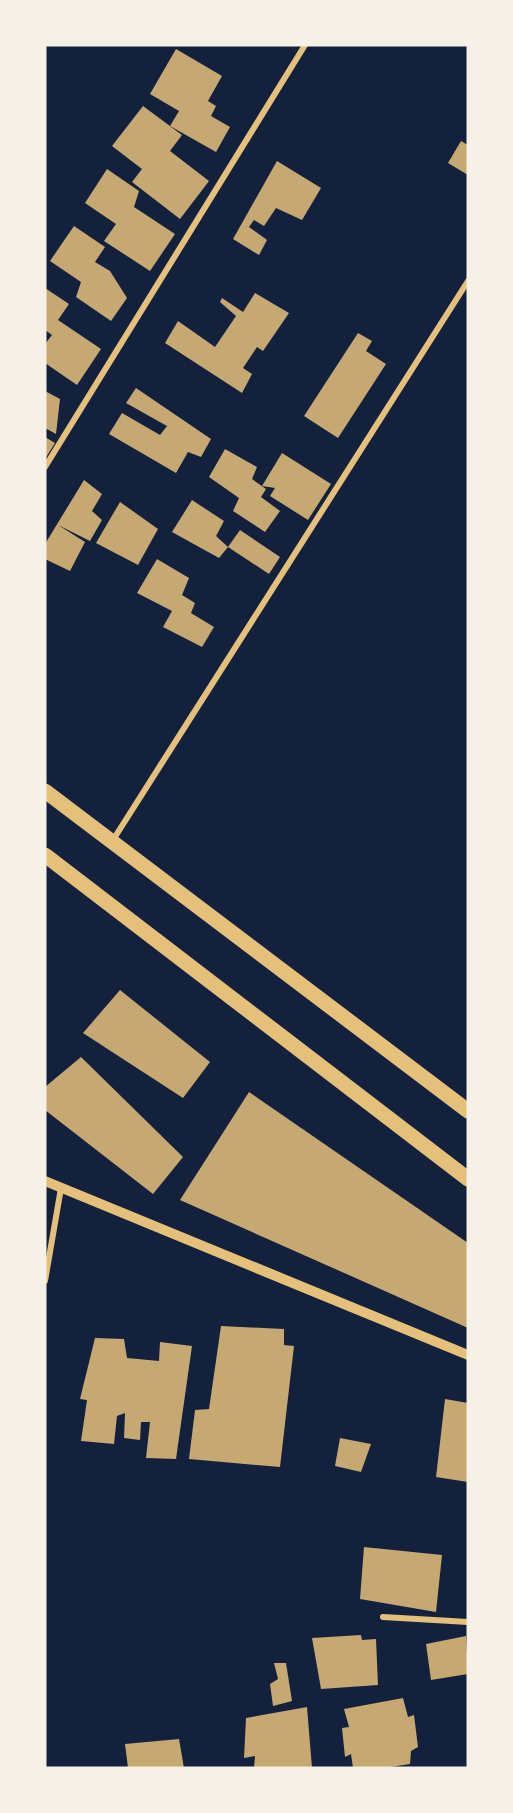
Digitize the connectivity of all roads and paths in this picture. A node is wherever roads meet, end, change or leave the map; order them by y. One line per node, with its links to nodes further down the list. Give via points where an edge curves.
1 (305, 45): 3 (street)
2 (468, 281): 5 (street)
3 (45, 467)
4 (45, 790): 5 (main road)
5 (113, 840): 7 (main road)
6 (45, 855): 8 (main road)
7 (468, 1111)
8 (468, 1179)
9 (45, 1181): 10 (street)
10 (61, 1188): 11 (street); 12 (street)
11 (45, 1281)
12 (468, 1355)
13 (383, 1617): 14 (street)
14 (468, 1622)

